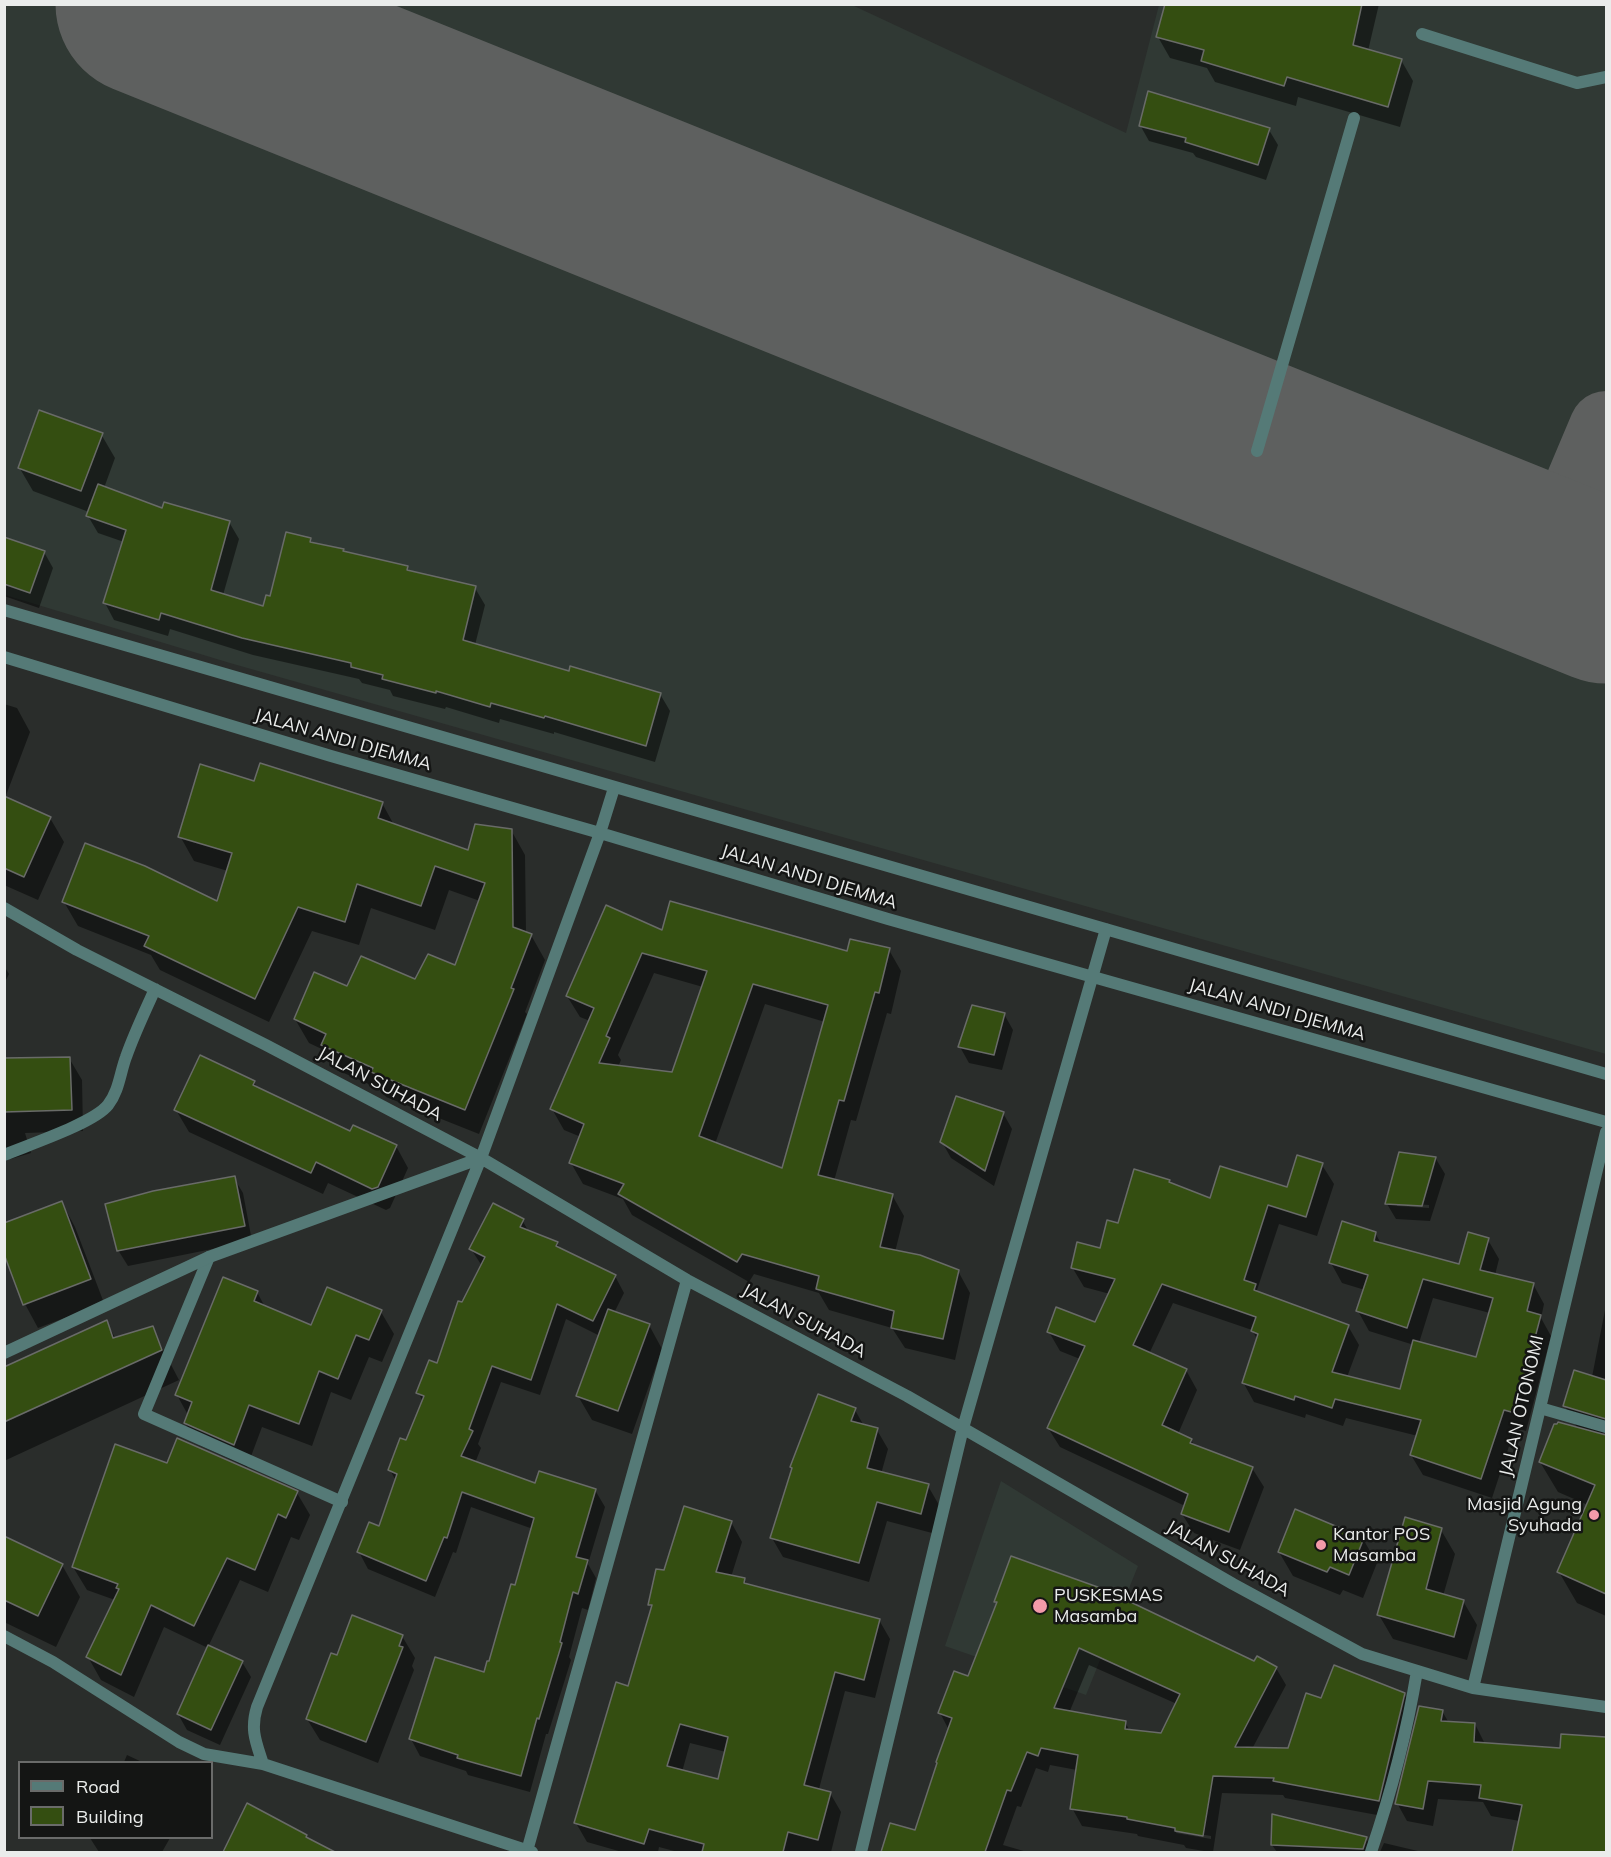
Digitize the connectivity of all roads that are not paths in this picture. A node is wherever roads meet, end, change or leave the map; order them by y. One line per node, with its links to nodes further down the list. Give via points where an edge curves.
1 (1422, 34): 2 (street, via 1577,83)
2 (1606, 76)
3 (1354, 118): 4 (street)
4 (1257, 451)
5 (4, 610): 7 (street, JALAN ANDI DJEMMA)
6 (4, 657): 8 (street, JALAN ANDI DJEMMA)
7 (614, 788): 8 (street); 10 (street, JALAN ANDI DJEMMA)
8 (600, 833): 11 (street, JALAN ANDI DJEMMA); 17 (street)
9 (4, 908): 12 (street, JALAN SUHADA)
10 (1106, 930): 11 (street); 13 (street, JALAN ANDI DJEMMA)
11 (1092, 977): 14 (street, JALAN ANDI DJEMMA); 23 (street)
12 (155, 989): 16 (street, via 108,1106 70,1128); 17 (street, JALAN SUHADA)
13 (1606, 1074)
14 (1606, 1122)
15 (1606, 1132): 21 (street, JALAN OTONOMI)
16 (4, 1155)
17 (481, 1158): 18 (street); 19 (street, JALAN SUHADA); 24 (street)
18 (209, 1257): 20 (street); 24 (street, via 144,1414)
19 (687, 1280): 23 (street, JALAN SUHADA); 30 (street)
20 (4, 1353)
21 (1540, 1408): 22 (street); 27 (street, JALAN OTONOMI)
22 (1606, 1427)
23 (963, 1428): 26 (street, JALAN SUHADA, via 1362,1654); 31 (street)
24 (342, 1502): 29 (street, via 256,1707 252,1723)
25 (4, 1636): 29 (street, via 53,1662 179,1742 204,1754)
26 (1417, 1671): 27 (street, JALAN SUHADA); 32 (street, via 1409,1721)
27 (1473, 1688): 28 (street, JALAN SUHADA)
28 (1606, 1707)
29 (263, 1764): 30 (street)
30 (529, 1852)
31 (861, 1852)
32 (1371, 1852)

